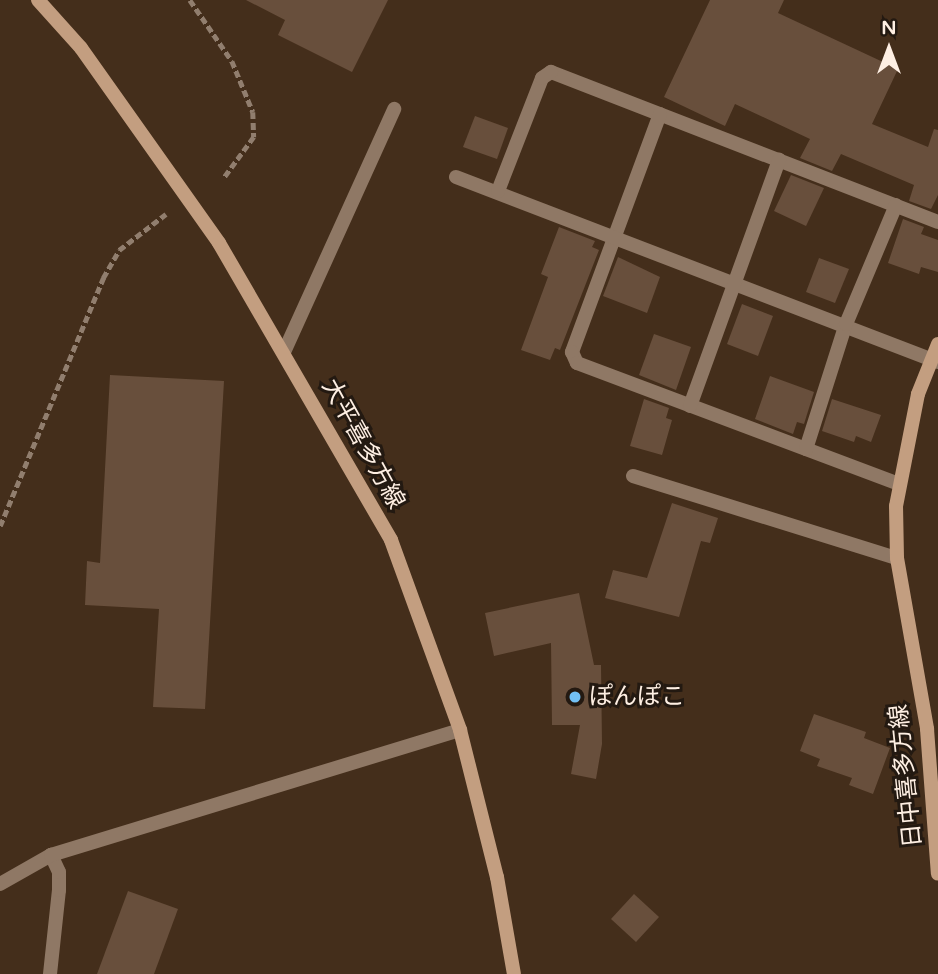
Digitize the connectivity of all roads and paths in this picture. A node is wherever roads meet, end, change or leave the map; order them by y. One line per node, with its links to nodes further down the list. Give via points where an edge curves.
1 (38, 0): 16 (main road, 大平喜多方線, via 81,48 219,243)
2 (190, 0): 7 (path, via 232,61 253,112 254,137)
3 (394, 109): 16 (street)
4 (660, 114): 5 (street); 8 (street, via 551,72 542,78); 12 (street)
5 (779, 160): 9 (street); 13 (street)
6 (456, 177): 8 (street)
7 (223, 178)
8 (498, 191): 12 (street)
9 (896, 205): 11 (street); 14 (street)
10 (166, 214): 22 (path, via 119,250 103,278)
11 (938, 222)
12 (615, 236): 13 (street); 18 (street, via 572,352 577,363)
13 (732, 281): 14 (street); 18 (street)
14 (846, 324): 17 (street); 19 (street)
15 (938, 344): 17 (main road, 日中喜多方線)
16 (284, 352): 24 (main road, 大平喜多方線, via 391,540)
17 (935, 361): 21 (main road, 日中喜多方線, via 918,394)
18 (690, 405): 19 (street)
19 (806, 449): 21 (street)
20 (633, 476): 23 (street)
21 (899, 484): 23 (main road, 日中喜多方線)
22 (0, 526)
23 (897, 558): 25 (main road, 日中喜多方線)
24 (460, 730): 26 (street); 30 (main road, 大平喜多方線, via 497,877)
25 (937, 810): 27 (main road, 日中喜多方線)
26 (51, 855): 28 (street); 29 (street, via 59,872 59,890)
27 (938, 874)
28 (0, 884)
29 (50, 974)
30 (514, 974)

